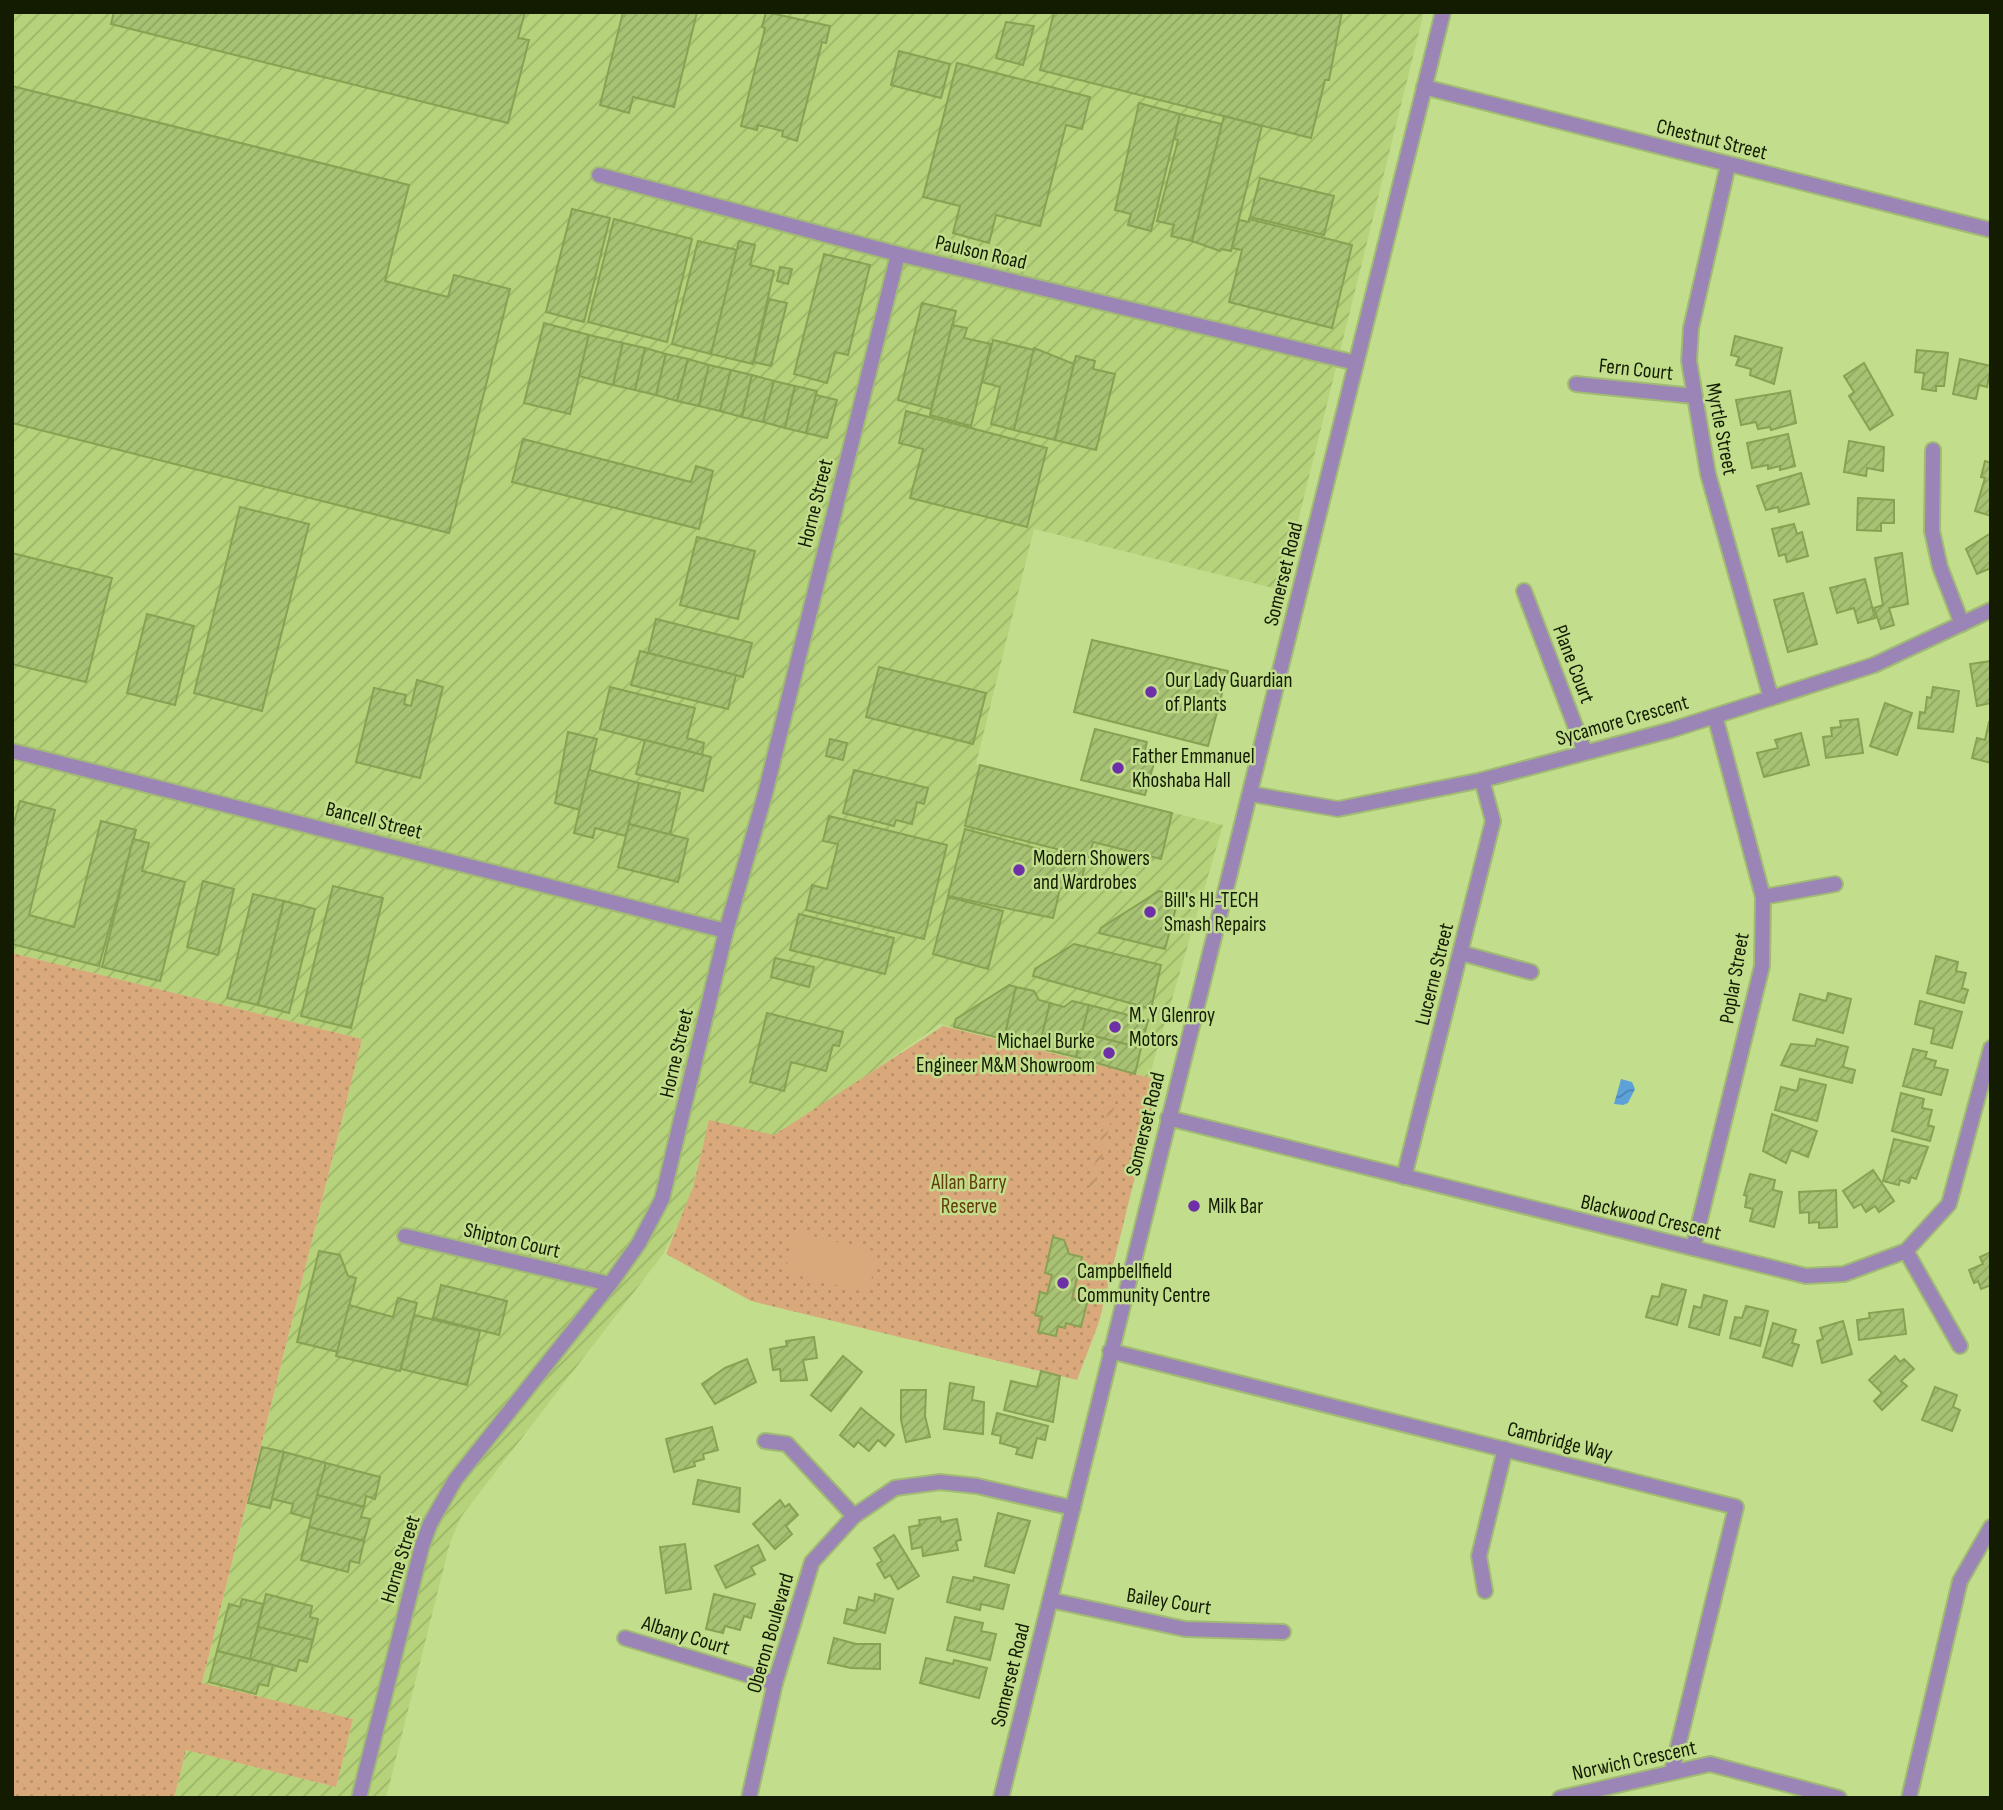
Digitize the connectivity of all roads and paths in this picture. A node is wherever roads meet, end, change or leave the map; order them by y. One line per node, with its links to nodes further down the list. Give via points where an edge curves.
1 (1443, 12): 2 (street, Somerset Road)
2 (1424, 87): 3 (street, Chestnut Street); 7 (street, Somerset Road)
3 (1728, 165): 5 (street, Chestnut Street); 9 (street, Myrtle Street, via 1691,328)
4 (599, 175): 6 (street, Paulson Road)
5 (1991, 230)
6 (898, 254): 7 (street, Paulson Road); 22 (street, Horne Street, via 765,794)
7 (1356, 363): 19 (street, Somerset Road)
8 (1576, 384): 9 (street, Fern Court)
9 (1693, 396): 14 (street, Myrtle Street, via 1708,474)
10 (1933, 450): 13 (street, via 1932,531)
11 (1524, 591): 17 (street, Plane Court)
12 (1991, 610): 13 (street, Sycamore Crescent)
13 (1962, 624): 14 (street, Sycamore Crescent, via 1874,665)
14 (1771, 698): 15 (street, Sycamore Crescent)
15 (1715, 716): 17 (street, Sycamore Crescent); 21 (street, Poplar Street)
16 (12, 751): 22 (street, Bancell Street)
17 (1585, 752): 18 (street, Sycamore Crescent)
18 (1482, 780): 19 (street, Sycamore Crescent, via 1338,809); 23 (street, Lucerne Street, via 1493,821)
19 (1251, 794): 26 (street, Somerset Road)
20 (1835, 884): 21 (street)
21 (1763, 897): 29 (street, Poplar Street, via 1762,966)
22 (726, 931): 31 (street, Horne Street, via 662,1199)
23 (1461, 953): 24 (street); 27 (street, Lucerne Street)
24 (1531, 972)
25 (1991, 1048): 30 (street, Blackwood Crescent, via 1949,1204)
26 (1168, 1118): 27 (street, Blackwood Crescent); 33 (street, Somerset Road)
27 (1404, 1177): 29 (street, Blackwood Crescent)
28 (405, 1236): 31 (street, Shipton Court)
29 (1693, 1248): 30 (street, Blackwood Crescent, via 1806,1276 1844,1274)
30 (1906, 1251): 32 (street)
31 (610, 1284): 45 (street, Horne Street, via 455,1480 430,1524)
32 (1960, 1346)
33 (1110, 1351): 35 (street, Cambridge Way); 36 (street, Somerset Road)
34 (765, 1441): 37 (street, via 787,1444)
35 (1505, 1449): 39 (street, via 1479,1556); 44 (street, Cambridge Way, via 1736,1507)
36 (1073, 1508): 37 (street, Oberon Boulevard, via 940,1482 895,1488); 40 (street, Somerset Road)
37 (854, 1516): 43 (street, Oberon Boulevard, via 813,1562)
38 (1991, 1527): 50 (street, via 1960,1581)
39 (1485, 1591)
40 (1050, 1600): 41 (street, Bailey Court, via 1185,1629); 47 (street, Somerset Road)
41 (1283, 1632)
42 (625, 1638): 43 (street, Albany Court)
43 (775, 1683): 46 (street, Oberon Boulevard)
44 (1672, 1771): 48 (street, Norwich Crescent); 49 (street, Norwich Crescent, via 1710,1765)
45 (359, 1798)
46 (749, 1798)
47 (1001, 1798)
48 (1560, 1798)
49 (1839, 1798)
50 (1909, 1798)

